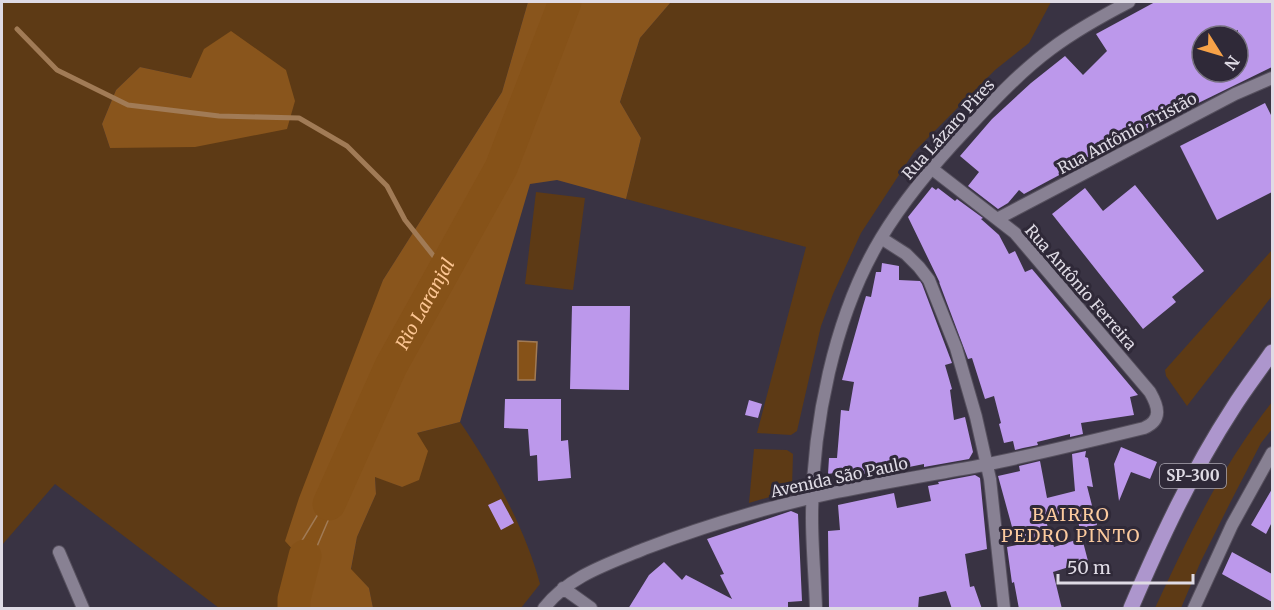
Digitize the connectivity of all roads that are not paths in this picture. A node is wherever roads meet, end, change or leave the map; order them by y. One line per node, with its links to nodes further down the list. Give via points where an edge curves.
1 (1129, 2): 3 (street, Rua Lázaro Pires, via 1043,55)
2 (1272, 78): 4 (street, Rua Antônio Tristão)
3 (931, 168): 4 (street, Rua Antônio Ferreira); 5 (street, Rua Lázaro Pires)
4 (997, 219): 7 (street, Rua Antônio Ferreira, via 1015,233 1150,392 1157,404)
5 (881, 238): 9 (street, via 913,261 935,291 962,365); 10 (street, Rua Lázaro Pires, via 850,304 830,371 818,437)
6 (1272, 352): 18 (main road, SP-300, via 1194,474)
7 (1156, 419): 9 (street, Avenida São Paulo, via 1144,428)
8 (1272, 453): 19 (street, via 1232,525)
9 (986, 464): 10 (street, Avenida São Paulo); 17 (street)
10 (813, 498): 12 (street, Avenida São Paulo, via 676,537 594,569); 16 (street, Rua Lázaro Pires)
11 (59, 552): 13 (street)
12 (563, 588): 14 (street, Avenida São Paulo); 15 (street)
13 (83, 609)
14 (544, 609)
15 (591, 609)
16 (816, 609)
17 (1004, 609)
18 (1131, 609)
19 (1194, 609)

